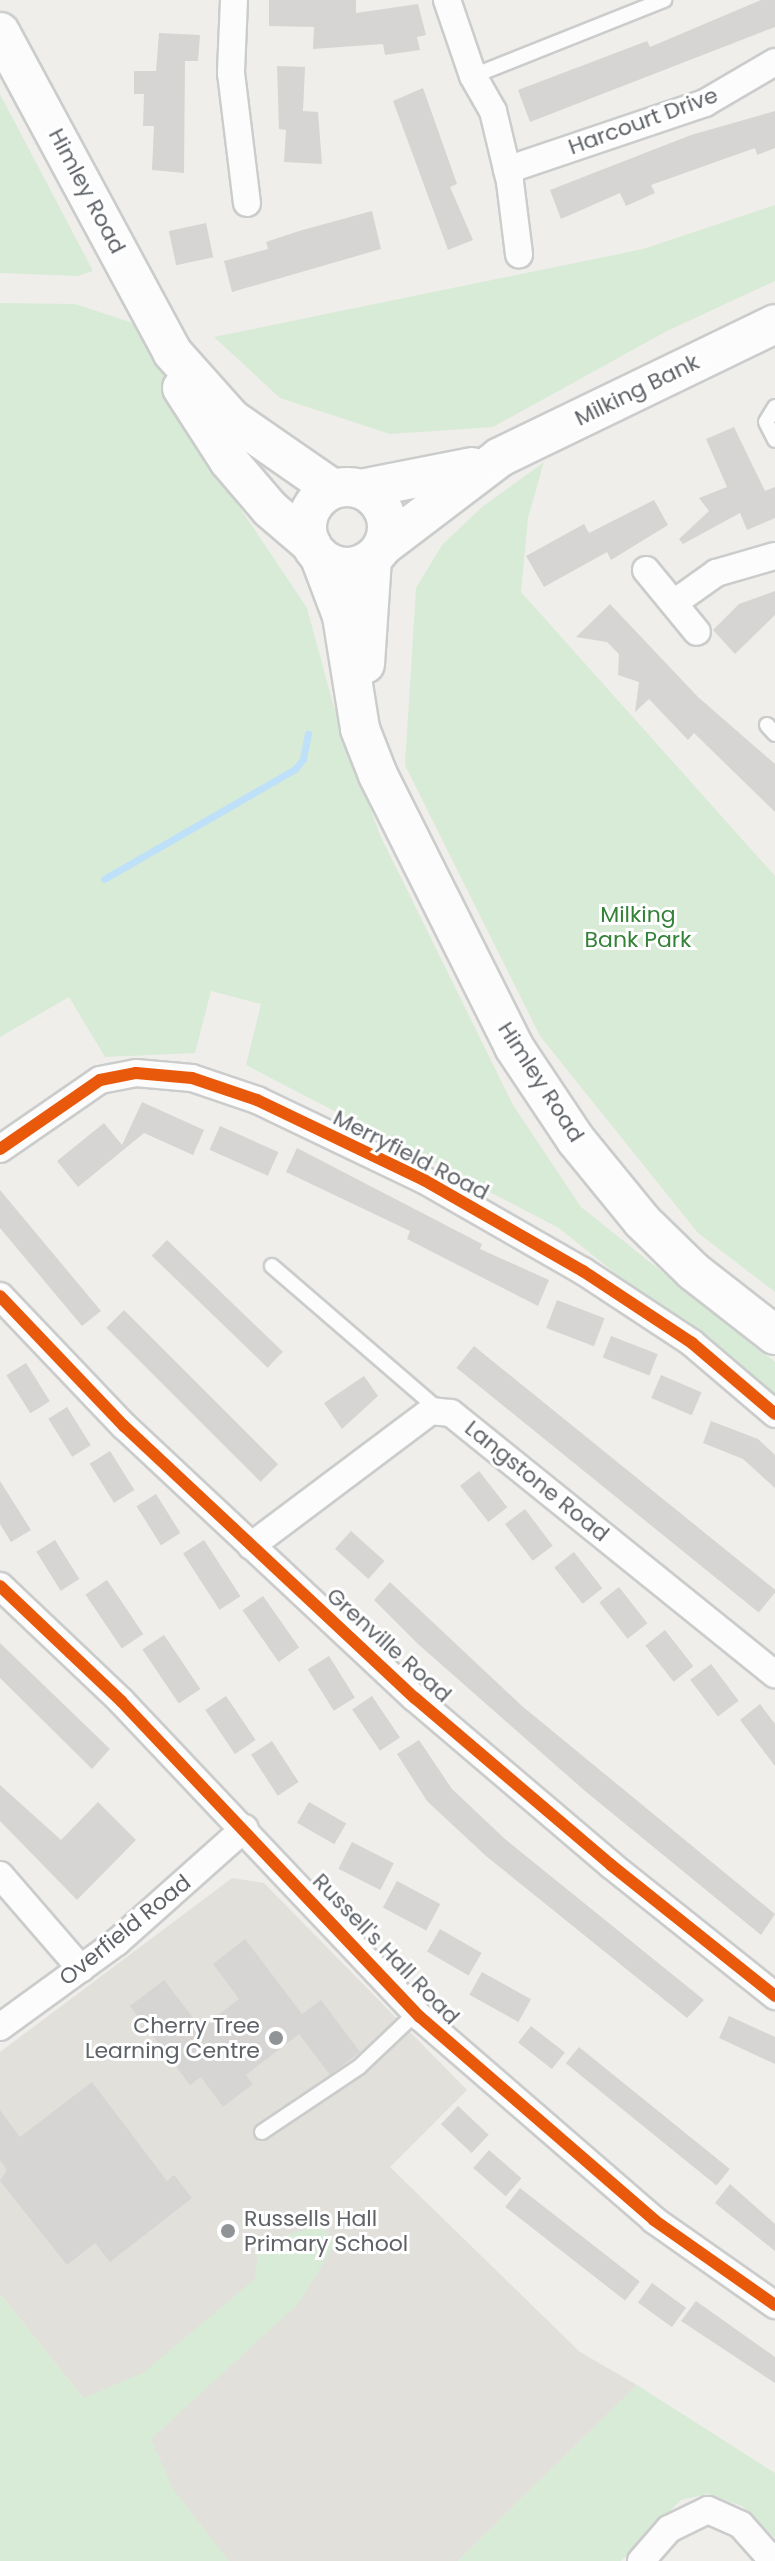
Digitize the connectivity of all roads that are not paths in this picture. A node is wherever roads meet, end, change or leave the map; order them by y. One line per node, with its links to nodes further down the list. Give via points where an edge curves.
1 (234, 0): 8 (street, via 231,73)
2 (447, 0): 6 (street)
3 (664, 0): 6 (lane)
4 (0, 32): 11 (main road, Himley Road)
5 (775, 62): 7 (street, Harcourt Drive, via 705,103)
6 (473, 76): 7 (street, via 493,111)
7 (507, 170): 9 (street)
8 (247, 203)
9 (519, 254)
10 (775, 324): 14 (main road, Milking Bank)
11 (172, 352): 15 (main road, Himley Road, via 232,419); 16 (main road, Himley Road, via 178,382 208,434 270,509)
12 (775, 407): 13 (lane, via 766,422)
13 (775, 440)
14 (500, 457): 15 (main road, Milking Bank, via 436,477); 17 (main road, Milking Bank)
15 (347, 489): 16 (main road, via 312,508 307,532); 17 (main road, via 385,511)
16 (316, 550): 17 (main road, via 342,566); 22 (main road, Himley Road, via 342,616 360,729)
17 (377, 553): 22 (main road, Himley Road, via 365,662)
18 (775, 556): 20 (street, via 716,573)
19 (646, 570): 20 (street)
20 (674, 603): 21 (street)
21 (697, 632)
22 (378, 775): 26 (main road, Himley Road, via 514,1047 576,1140 642,1221 693,1271)
23 (0, 1149): 28 (street, Merryfield Road, via 100,1080 136,1073 192,1078 244,1096 424,1180 583,1271 692,1343)
24 (272, 1266): 27 (lane)
25 (0, 1296): 29 (street, Grenville Road, via 124,1426)
26 (775, 1335)
27 (441, 1412): 29 (street, Langstone Road, via 431,1411); 31 (street, Langstone Road, via 451,1413)
28 (775, 1414)
29 (251, 1546): 35 (street, Grenville Road, via 438,1718)
30 (0, 1586): 32 (street, Russell's Hall Road)
31 (775, 1674)
32 (245, 1828): 34 (street, Overfield Road); 36 (street, Russell's Hall Road)
33 (0, 1875): 34 (street)
34 (81, 1969): 37 (street, Overfield Road)
35 (775, 1996)
36 (416, 2013): 38 (lane, via 359,2067); 39 (street, Russell's Hall Road, via 654,2220)
37 (0, 2027)
38 (262, 2132)
39 (775, 2305)
40 (641, 2561): 41 (street, via 669,2529 708,2510 741,2525)
41 (773, 2561)

